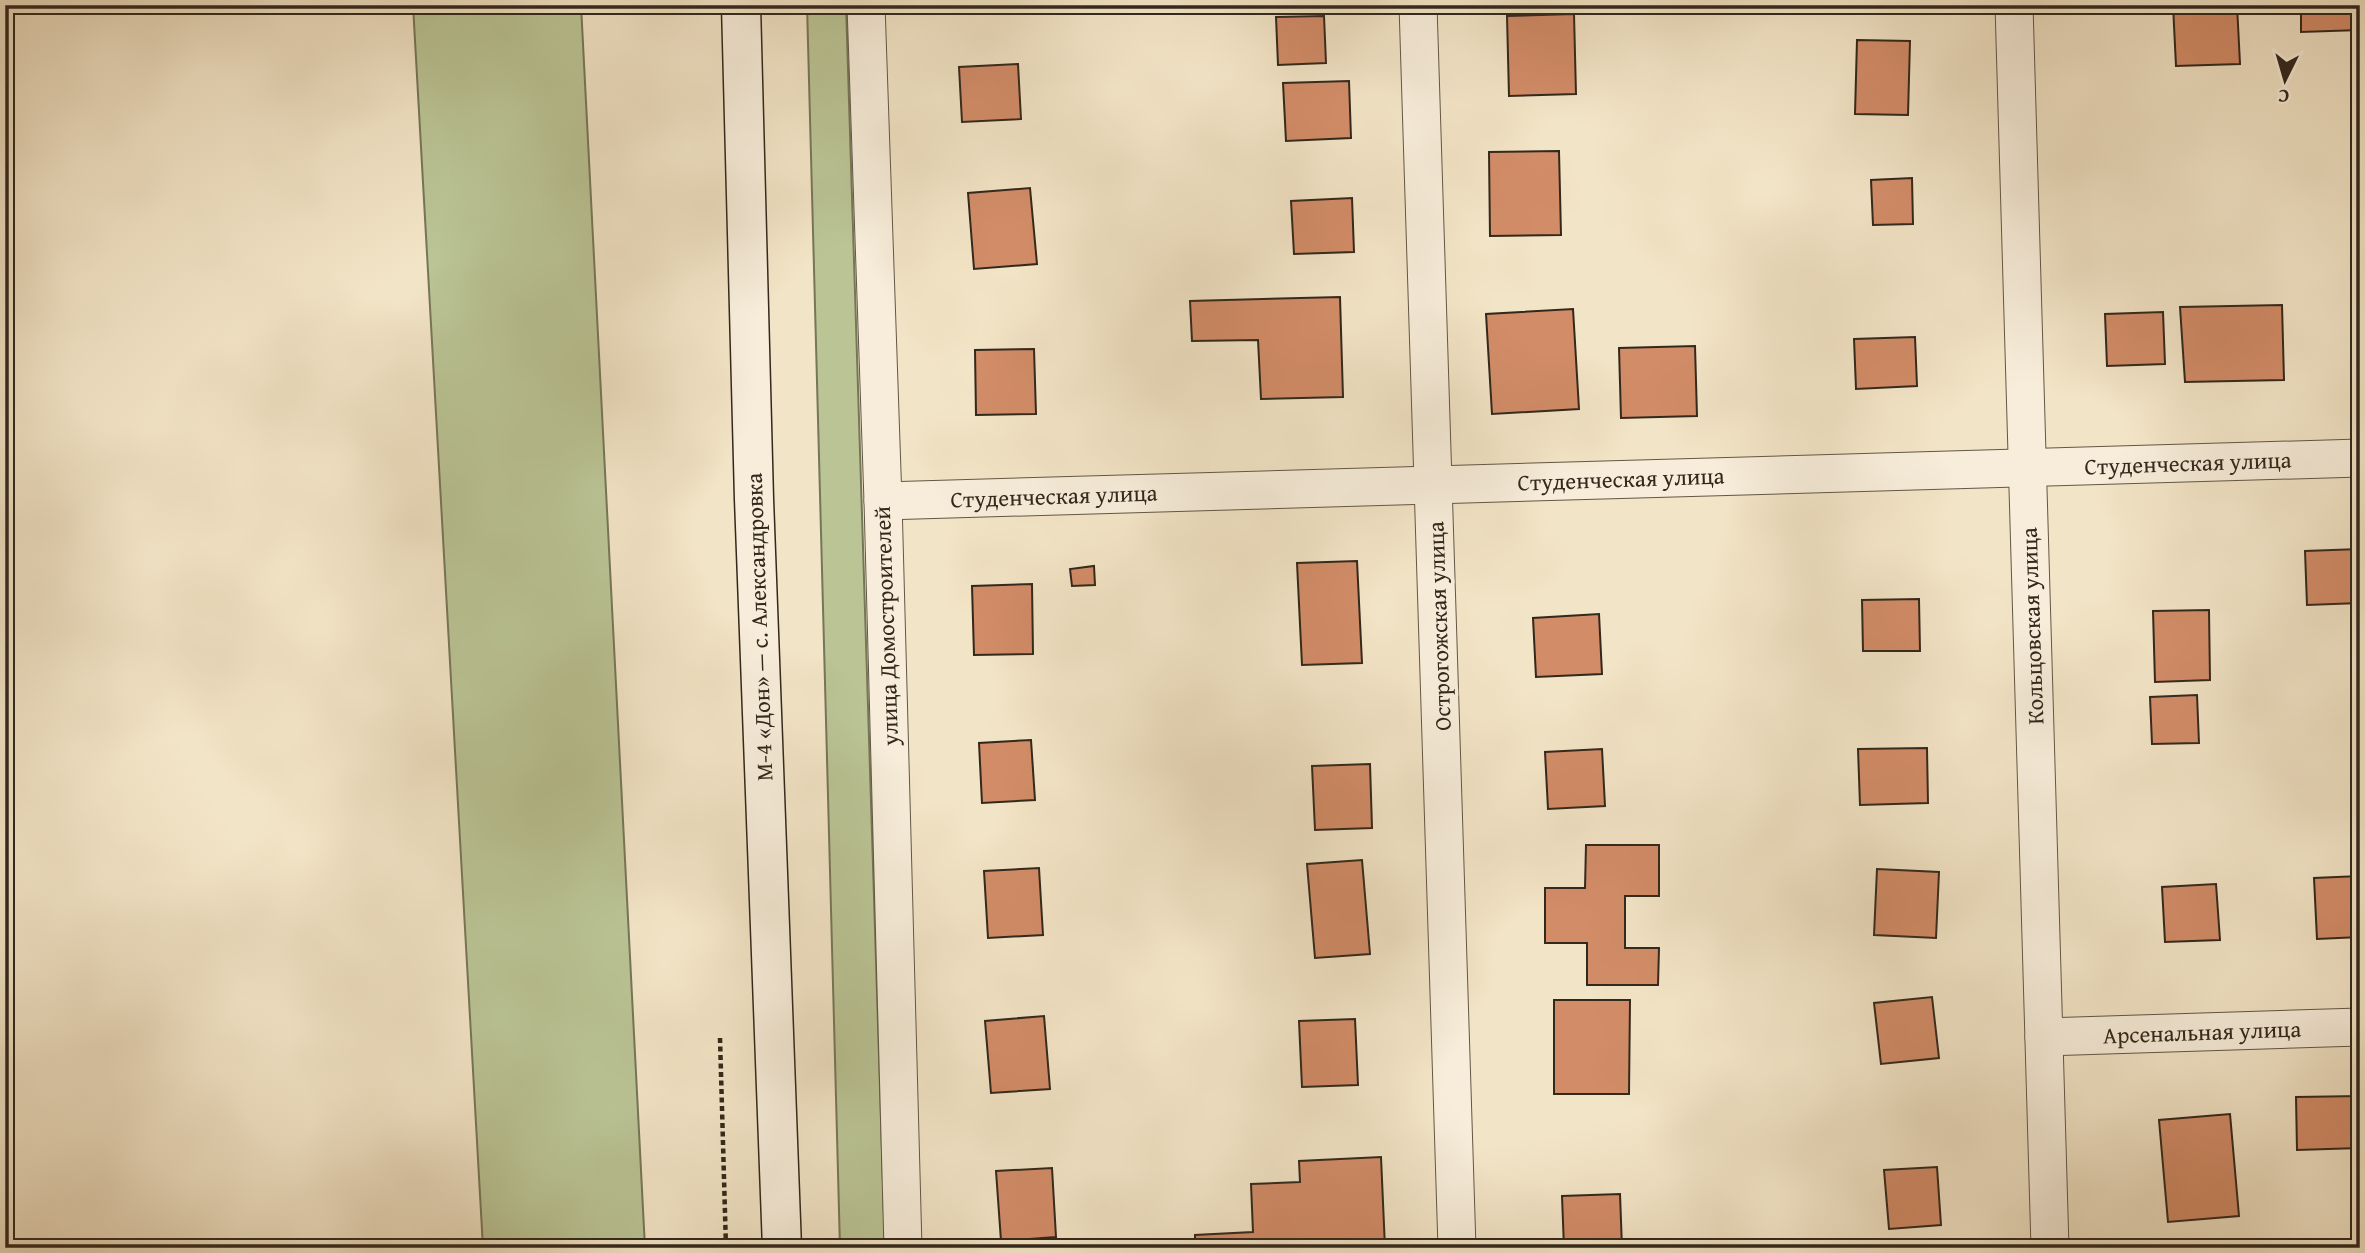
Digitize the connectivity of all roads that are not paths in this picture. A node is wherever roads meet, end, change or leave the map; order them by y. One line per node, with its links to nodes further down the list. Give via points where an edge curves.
1 (741, 5): 11 (main road, М-4 «Дон» — с. Александровка)
2 (866, 5): 8 (street, улица Домостроителей)
3 (1418, 5): 7 (street, Острогожская улица)
4 (2014, 5): 6 (street, Кольцовская улица)
5 (2360, 458): 6 (street, Студенческая улица)
6 (2028, 467): 7 (street, Студенческая улица); 10 (street, Кольцовская улица)
7 (1434, 485): 8 (street, Студенческая улица); 13 (street, Острогожская улица)
8 (883, 501): 12 (street, улица Домостроителей)
9 (2360, 1027): 10 (street, Арсенальная улица)
10 (2044, 1037): 14 (street, Кольцовская улица)
11 (782, 1248)
12 (903, 1248)
13 (1457, 1248)
14 (2050, 1248)

